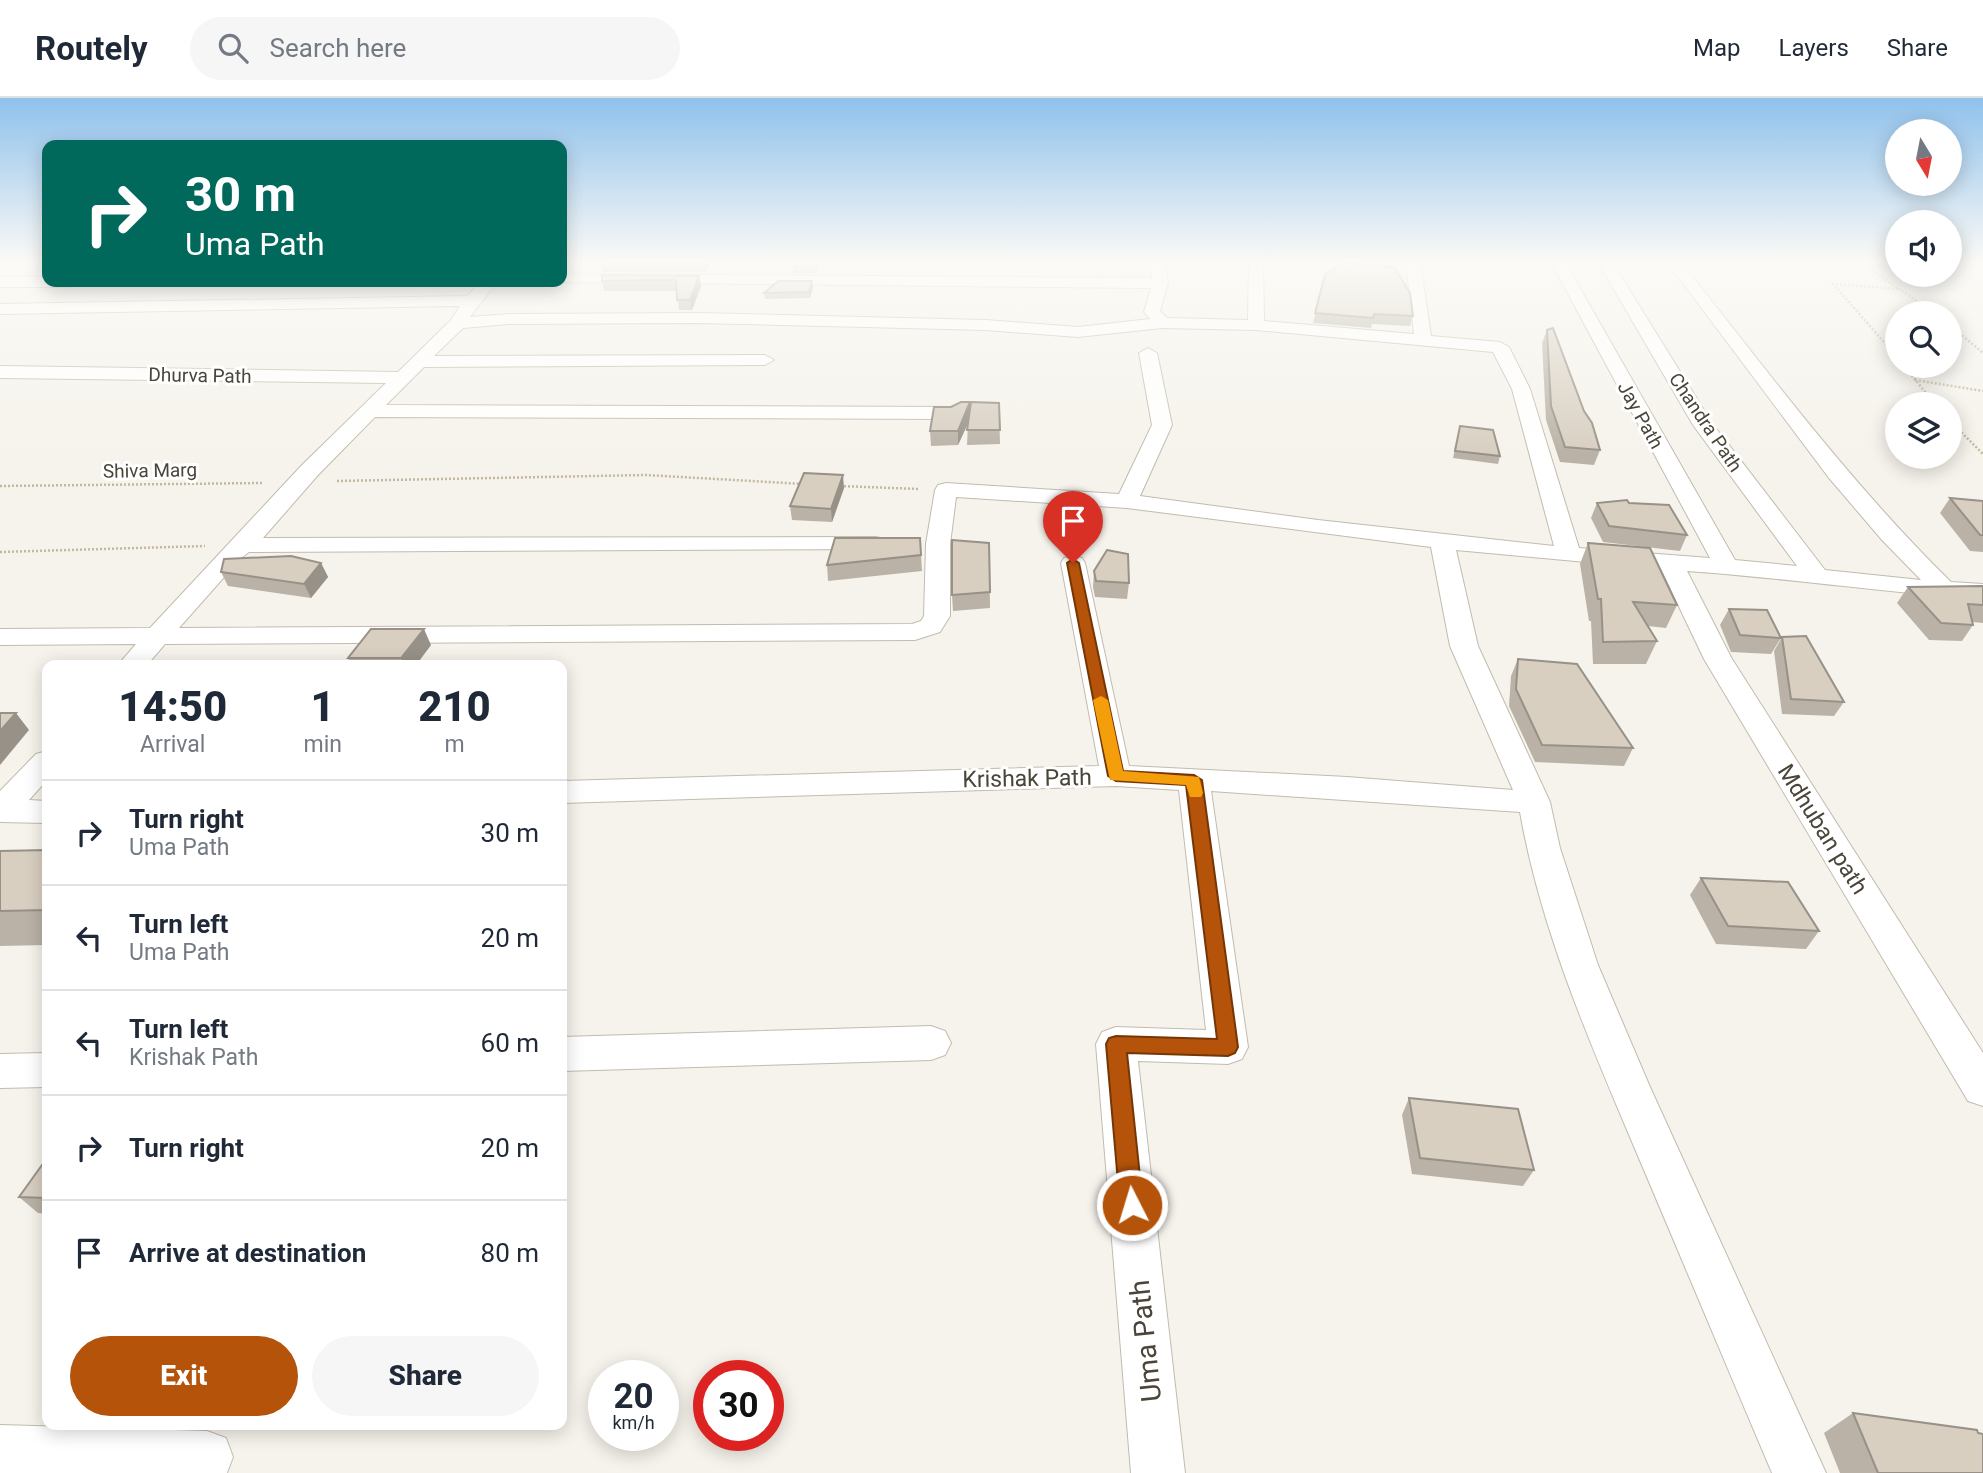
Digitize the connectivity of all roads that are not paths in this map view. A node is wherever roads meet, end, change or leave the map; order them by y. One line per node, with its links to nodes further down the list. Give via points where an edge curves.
1 (455, 326): 14 (street)
2 (1001, 326): 10 (street)
3 (1073, 326): 10 (street)
4 (1132, 326): 10 (street)
5 (1271, 326): 11 (street)
6 (1422, 326): 11 (street)
7 (1593, 326): 26 (street, Jay Path)
8 (1644, 326): 27 (street, Chandra Path, via 1703,425)
9 (1724, 326): 28 (street, via 1837,473)
10 (1078, 332)
11 (1423, 338): 23 (street, via 1494,345 1504,352 1521,389)
12 (1148, 353): 19 (street, via 1162,425)
13 (765, 360): 14 (street)
14 (418, 362): 16 (street)
15 (0, 372): 16 (street, Dhurva Path)
16 (400, 379): 17 (street)
17 (372, 411): 18 (street); 22 (street)
18 (951, 413)
19 (1127, 501): 20 (street); 21 (street, via 946,490)
20 (1442, 541): 23 (street); 37 (street, via 1464,646)
21 (938, 544): 22 (street); 30 (street, via 937,616 931,626 915,632)
22 (244, 545): 30 (street)
23 (1569, 555): 25 (street)
24 (1073, 563): 34 (street)
25 (1671, 564): 26 (street); 44 (street, Mdhuban path, via 1718,659)
26 (1727, 567): 27 (street)
27 (1817, 576): 28 (street)
28 (1943, 588): 29 (street)
29 (1983, 592)
30 (155, 636): 31 (street); 32 (street)
31 (0, 637)
32 (136, 660)
33 (42, 766): 38 (street)
34 (1116, 776): 35 (street, Krishak Path); 36 (street, Krishak Path)
35 (1194, 780): 37 (street, Krishak Path); 47 (street, Uma Path, via 1228,1047 1116,1044)
36 (567, 792)
37 (1534, 802): 48 (street, via 1579,965)
38 (0, 810): 39 (street)
39 (42, 811)
40 (931, 1043): 41 (street)
41 (567, 1054)
42 (42, 1070): 43 (street)
43 (0, 1071)
44 (1983, 1088)
45 (0, 1451): 46 (street)
46 (207, 1457)
47 (1158, 1473)
48 (1799, 1473)

